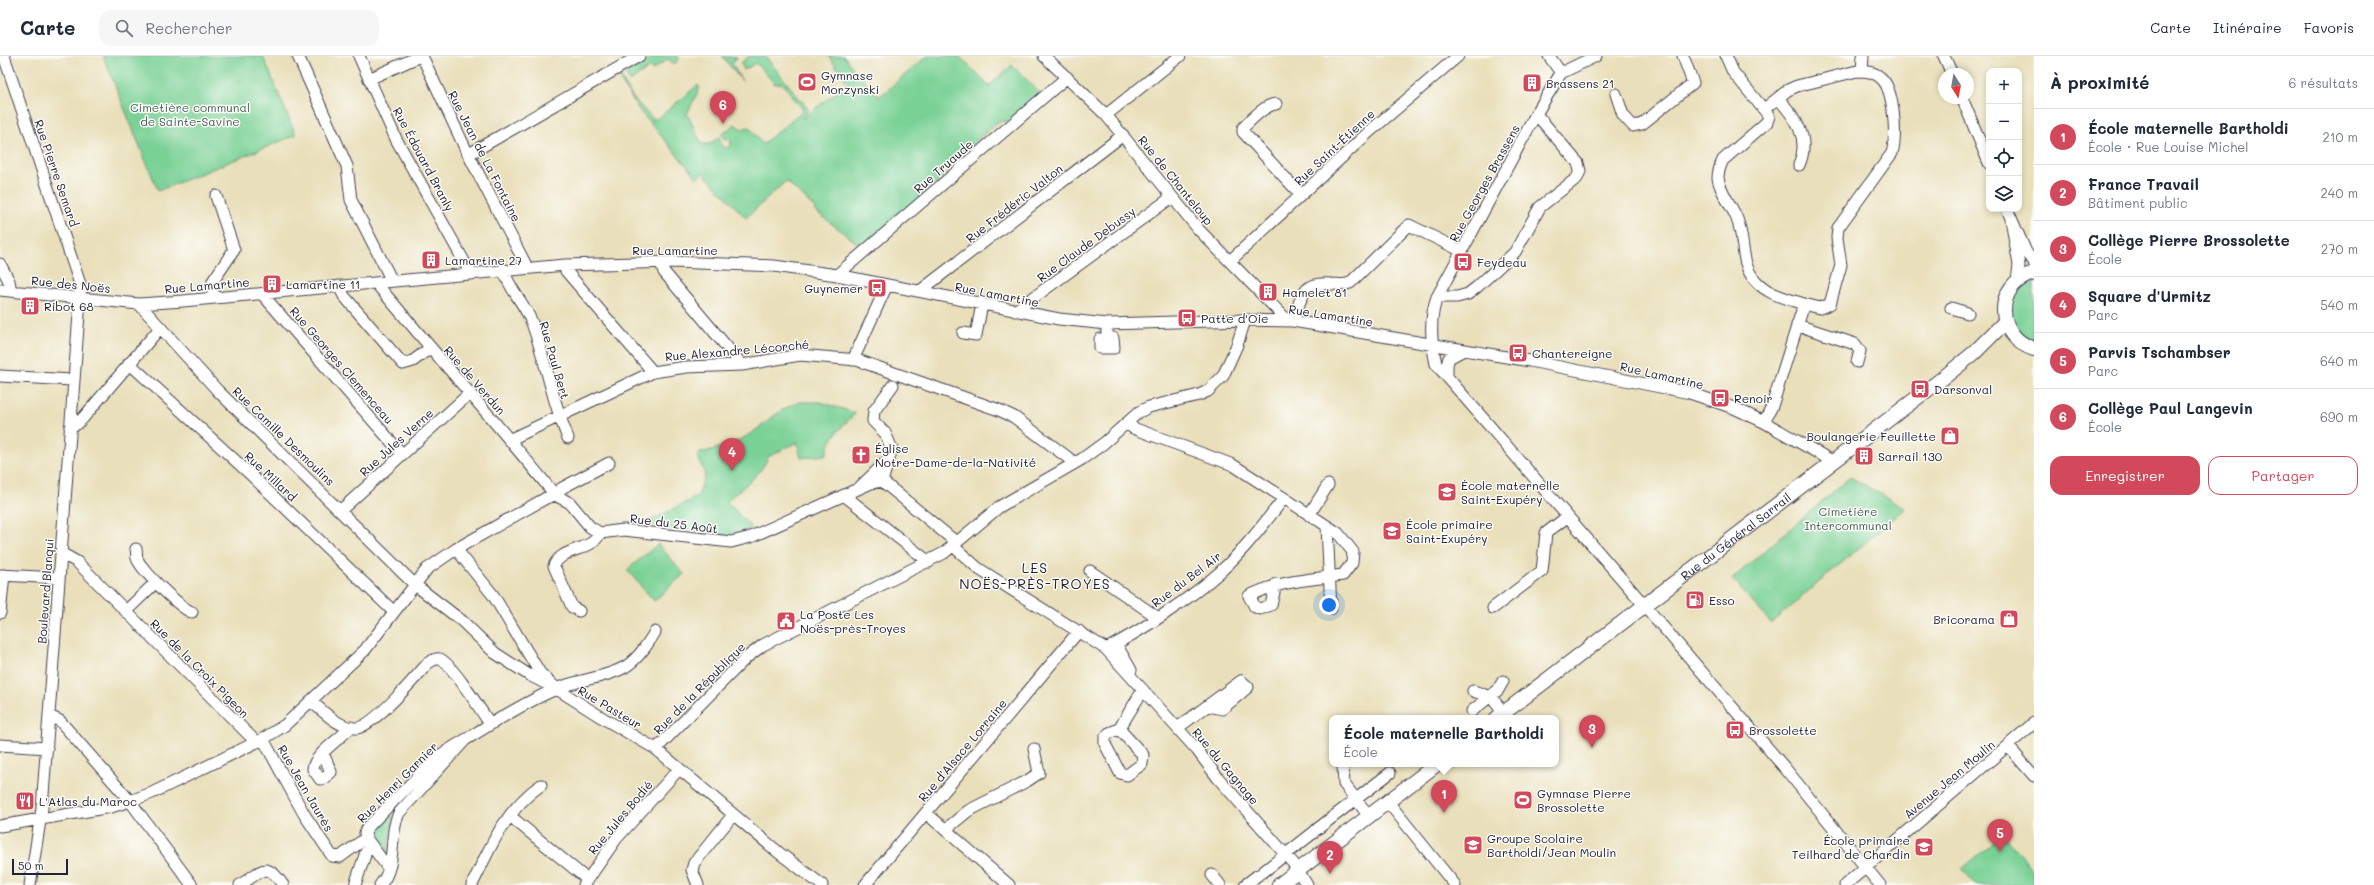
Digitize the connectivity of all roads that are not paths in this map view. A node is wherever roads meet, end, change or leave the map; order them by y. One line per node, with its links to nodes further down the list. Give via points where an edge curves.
1 (4, 56): 55 (street, Rue Pierre Semard, via 80,282)
2 (298, 56): 46 (street, via 347,166 351,200)
3 (359, 56): 19 (street, Rue Édouard Branly)
4 (639, 56): 28 (street)
5 (1180, 56): 26 (street)
6 (1458, 56): 31 (street, Rue Saint-Étienne, via 1369,132)
7 (1549, 56): 17 (street)
8 (1596, 56): 17 (street)
9 (1683, 56): 20 (street, via 1693,83 1642,124 1633,126 1624,115)
10 (1726, 56): 24 (street, via 1733,72)
11 (1863, 56): 16 (street)
12 (1944, 56): 15 (street)
13 (423, 57): 19 (street); 28 (street, Rue Jean de La Fontaine)
14 (1048, 57): 18 (street, Rue de Chanteloup)
15 (1949, 68)
16 (1862, 70): 21 (street, via 1797,86); 59 (street, via 1876,74 1887,87 1896,128 1896,140 1892,153 1838,228 1837,238 1842,265 1830,304 1820,308)
17 (1561, 73): 25 (street, Rue Georges Brassens)
18 (1067, 77): 26 (street, Rue de Chanteloup); 45 (street, Rue Truaude)
19 (369, 79): 43 (street, Rue Édouard Branly, via 396,139)
20 (1616, 94)
21 (1778, 98): 24 (street); 30 (street, via 1800,126 1803,156)
22 (1276, 104): 31 (street, via 1270,105 1251,120 1243,128 1243,132)
23 (1964, 104): 29 (street)
24 (1764, 109): 59 (street, via 1769,116 1767,122 1723,160 1718,178 1738,221 1747,267 1754,279 1774,295)
25 (1536, 114): 35 (street, Rue Georges Brassens); 54 (street, via 1578,163 1580,171 1577,178 1540,207 1515,252 1477,287 1468,294 1457,297)
26 (1106, 115): 27 (street, Rue de Chanteloup)
27 (1123, 135): 33 (street, Rue de Chanteloup); 52 (street, Rue Frédéric Valton)
28 (469, 154): 41 (street, Rue Jean de La Fontaine)
29 (1986, 156)
30 (1798, 165)
31 (1301, 195): 36 (street, Rue Saint-Étienne)
32 (216, 196): 56 (street, via 234,250 213,281)
33 (1172, 197): 36 (street, Rue de Chanteloup, via 1199,230); 61 (street, Rue Claude Debussy)
34 (2009, 214): 39 (street); 47 (street, via 2019,265)
35 (1462, 251): 54 (street, Rue Georges Brassens); 64 (street, via 1409,225 1350,283 1344,286 1316,283 1310,286)
36 (1230, 261): 64 (street, Rue de Chanteloup)
37 (661, 263): 40 (street, Rue Lamartine); 45 (street, Rue Lamartine, via 748,264); 80 (street, via 664,272)
38 (0, 264): 51 (street, via 9,281)
39 (2034, 264)
40 (565, 265): 41 (street, Rue Lamartine); 81 (street, via 566,271)
41 (527, 267): 42 (street, Rue Lamartine)
42 (502, 269): 43 (street, Rue Lamartine); 87 (street, Rue Paul Bert, via 532,324)
43 (470, 272): 46 (street, Rue Lamartine)
44 (2034, 273): 47 (main road)
45 (837, 275): 49 (street, Rue Lamartine)
46 (392, 280): 48 (street, Rue Lamartine)
47 (2018, 281): 65 (main road, via 2007,295 2004,304)
48 (376, 283): 50 (street, Rue Lamartine); 73 (street, Rue de Verdun)
49 (887, 285): 52 (street, Rue Lamartine); 77 (street)
50 (339, 286): 53 (street, Rue Lamartine); 73 (street, via 344,296 404,364 413,361)
51 (5, 291): 55 (street, Rue des Noës)
52 (920, 291): 58 (street, Rue Lamartine)
53 (262, 294): 56 (street, Rue Lamartine); 93 (street, Rue Georges Clemenceau)
54 (1437, 297): 72 (street, Rue Georges Brassens, via 1432,310)
55 (80, 298): 57 (street, Rue des Noës); 84 (street, Boulevard Blanqui)
56 (213, 298): 57 (street, Rue Lamartine)
57 (139, 304): 68 (street, Rue Camille Desmoulins)
58 (982, 304): 61 (street, Rue Lamartine); 69 (street, via 976,335)
59 (1804, 304): 67 (street)
60 (1951, 308): 62 (street)
61 (1015, 311): 66 (street, Rue Lamartine)
62 (1968, 313)
63 (1245, 320): 64 (street, Rue Lamartine); 66 (street, Rue Lamartine); 88 (street, Rue de la République, via 1237,345 1223,376 1216,385 1199,395 1149,407)
64 (1290, 321): 72 (street, Rue Lamartine)
65 (2005, 322): 71 (main road); 76 (main road, Rue du Général Sarrail)
66 (1107, 324): 70 (street)
67 (1797, 325): 78 (street, via 1855,344 1860,351); 89 (street, via 1772,406)
68 (160, 328): 79 (street); 102 (street, Rue Camille Desmoulins, via 218,390)
69 (963, 333)
70 (1107, 338)
71 (2018, 342): 74 (main road); 76 (main road, Rue du Général Sarrail, via 1994,342)
72 (1432, 346): 75 (street, Rue Lamartine); 83 (street, Rue Georges Brassens, via 1436,364)
73 (430, 348): 86 (street, Rue de Verdun)
74 (2034, 349)
75 (1464, 350): 83 (street, via 1449,358); 89 (street, Rue Lamartine, via 1690,393 1734,408)
76 (1974, 354): 94 (main road, Rue du Général Sarrail)
77 (854, 360): 80 (street, Rue Alexandre Lécorché, via 800,355); 96 (street, Rue Alexandre Lécorché, via 1014,417)
78 (1857, 362)
79 (129, 363): 90 (street, via 83,418); 123 (street, Rue Millard)
80 (742, 365): 81 (street, Rue Alexandre Lécorché, via 686,367)
81 (653, 372): 87 (street, Rue Alexandre Lécorché)
82 (0, 376): 84 (street)
83 (1447, 376): 104 (street, Rue Georges Brassens)
84 (72, 380): 90 (street, Boulevard Blanqui)
85 (893, 385): 97 (street, via 874,411 873,421 889,441 892,449 890,458)
86 (468, 394): 92 (street, Rue de Verdun); 93 (street, Rue Jules Verne)
87 (559, 416): 91 (street, Rue Paul Bert); 92 (street, Rue Alexandre Lécorché)
88 (1128, 422): 96 (street, Rue de la République); 101 (street, via 1139,431 1233,465)
89 (1764, 422): 94 (street, Rue Lamartine)
90 (70, 427): 110 (street, Boulevard Blanqui)
91 (568, 438)
92 (511, 439): 99 (street, Rue de Verdun)
93 (402, 454): 102 (street, Rue Jules Verne)
94 (1832, 461): 119 (main road, Rue du Général Sarrail)
95 (608, 463): 99 (street, via 562,488)
96 (1075, 463): 107 (street, Rue de la République, via 999,507)
97 (877, 478): 100 (street, Rue du 25 Août); 107 (street, Rue du Gagnage)
98 (1328, 485): 103 (street)
99 (555, 495): 106 (street, via 570,503 590,527); 109 (street)
100 (845, 496): 106 (street, Rue du 25 Août, via 751,537 731,542 624,530); 111 (street)
101 (1284, 498): 103 (street); 127 (street, Rue du Bel Air, via 1219,573)
102 (341, 510): 117 (street, Rue Camille Desmoulins)
103 (1309, 515): 105 (street)
104 (1567, 517): 119 (street, Rue Georges Brassens); 120 (street, via 1546,533 1542,571)
105 (1327, 526): 114 (street); 114 (street, via 1338,533 1353,552 1352,563 1343,575)
106 (600, 533): 124 (street, via 598,539 564,555 554,566 572,607)
107 (955, 544): 111 (street, Rue de la République); 128 (street, Rue du Gagnage, via 979,569)
108 (136, 549): 116 (street, via 137,560)
109 (456, 549): 117 (street, via 427,569); 131 (street, Rue Pasteur, via 493,595)
110 (61, 553): 115 (street, Boulevard Blanqui); 122 (street, Rue de la Croix Pigeon, via 77,562)
111 (929, 562): 154 (street, Rue de la République, via 763,645 746,658)
112 (1090, 571): 127 (street)
113 (2, 575): 115 (street); 126 (street)
114 (1329, 577): 118 (street, via 1289,580); 121 (street)
115 (59, 578): 143 (street, Boulevard Blanqui)
116 (156, 582): 122 (street); 125 (street, via 186,610)
117 (414, 584): 123 (street); 132 (street, Rue Camille Desmoulins, via 462,621 495,653)
118 (1276, 584)
119 (1643, 606): 142 (main road, Rue du Général Sarrail); 177 (street, Rue Georges Brassens, via 1739,715)
120 (1493, 608)
121 (1331, 609)
122 (126, 611): 150 (street, Rue de la Croix Pigeon)
123 (393, 611): 138 (street, via 365,650)
124 (579, 611)
125 (192, 612)
126 (0, 613)
127 (1157, 617): 130 (street, Rue du Bel Air)
128 (1079, 631): 130 (street, Rue du Gagnage); 168 (street, Rue d'Alsace Lorraine)
129 (655, 632): 134 (street, Rue Henri Garnier, via 626,666)
130 (1111, 646): 135 (street, Rue du Gagnage)
131 (526, 652): 132 (street, via 519,661); 134 (street, Rue Pasteur, via 540,673)
132 (512, 664): 134 (street, Rue Camille Desmoulins)
133 (1503, 681): 137 (street)
134 (557, 689): 145 (street, Rue Henri Garnier); 154 (street, Rue Pasteur, via 600,717)
135 (1143, 690): 147 (street, Rue du Gagnage); 148 (street)
136 (1473, 691): 137 (street)
137 (1491, 697): 140 (street); 141 (street)
138 (312, 702): 146 (street); 150 (street, via 285,725)
139 (1208, 706): 147 (street)
140 (1472, 711)
141 (1500, 715)
142 (1501, 715)
143 (50, 716): 153 (street, Boulevard Blanqui); 164 (street, via 60,721)
144 (2034, 723): 152 (street, Avenue Jean Moulin)
145 (490, 724): 146 (street, via 446,663 434,659 362,727); 149 (street, Rue Henri Garnier)
146 (351, 727): 156 (street)
147 (1177, 728): 176 (street, Rue du Gagnage)
148 (1119, 729)
149 (465, 740): 166 (street, Rue Henri Garnier, via 437,756); 167 (street, Rue Henri Garnier)
150 (259, 741): 164 (street, via 152,793); 175 (street, Rue Jean Jaurès, via 332,856 340,857)
151 (0, 745): 153 (street)
152 (2008, 746): 161 (street); 177 (street, Avenue Jean Moulin)
153 (47, 748): 172 (street, Boulevard Blanqui)
154 (656, 748): 159 (street, Rue Pasteur)
155 (1034, 749): 174 (street, via 1039,774 968,811)
156 (323, 753)
157 (1433, 767): 165 (main road)
158 (1343, 768): 163 (street, via 1344,784)
159 (679, 769): 169 (street, Rue Pasteur); 181 (street, Rue Jules Bodié, via 616,839)
160 (1390, 773): 163 (street)
161 (2034, 776)
162 (542, 785): 170 (street, via 529,794)
163 (1357, 800): 171 (street); 176 (street)
164 (130, 801): 172 (street); 183 (street)
165 (1388, 802): 171 (main road); 197 (street)
166 (388, 807): 167 (street); 175 (street, Rue Henri Garnier, via 367,828 365,833)
167 (399, 813): 178 (street, Rue Henri Garnier)
168 (926, 813): 174 (street); 191 (street, Rue d'Alsace Lorraine)
169 (734, 815): 189 (street, via 694,863 692,870); 190 (street, Rue Pasteur)
170 (510, 816): 181 (street); 188 (street, via 498,830)
171 (1369, 816): 179 (main road)
172 (41, 820): 173 (street); 182 (street, Boulevard Blanqui)
173 (0, 826)
174 (945, 830): 192 (street)
175 (369, 842): 178 (street); 186 (street, Rue Henri Garnier)
176 (1285, 855): 179 (street, Rue du Gagnage); 194 (street)
177 (1866, 867): 198 (street, Avenue Jean Moulin); 199 (street, Rue Georges Brassens)
178 (388, 868): 187 (street, Rue Henri Garnier)
179 (1298, 870): 195 (main road); 196 (street, Rue du Gagnage)
180 (1212, 875): 193 (street)
181 (586, 882)
182 (30, 885)
183 (192, 885)
184 (240, 885): 185 (street, via 269,869)
185 (283, 885)
186 (355, 885)
187 (380, 885)
188 (472, 885)
189 (698, 885)
190 (822, 885)
191 (865, 885)
192 (1009, 885)
193 (1220, 885)
194 (1245, 885)
195 (1279, 885)
196 (1308, 885)
197 (1455, 885)
198 (1845, 885)
199 (1880, 885)

